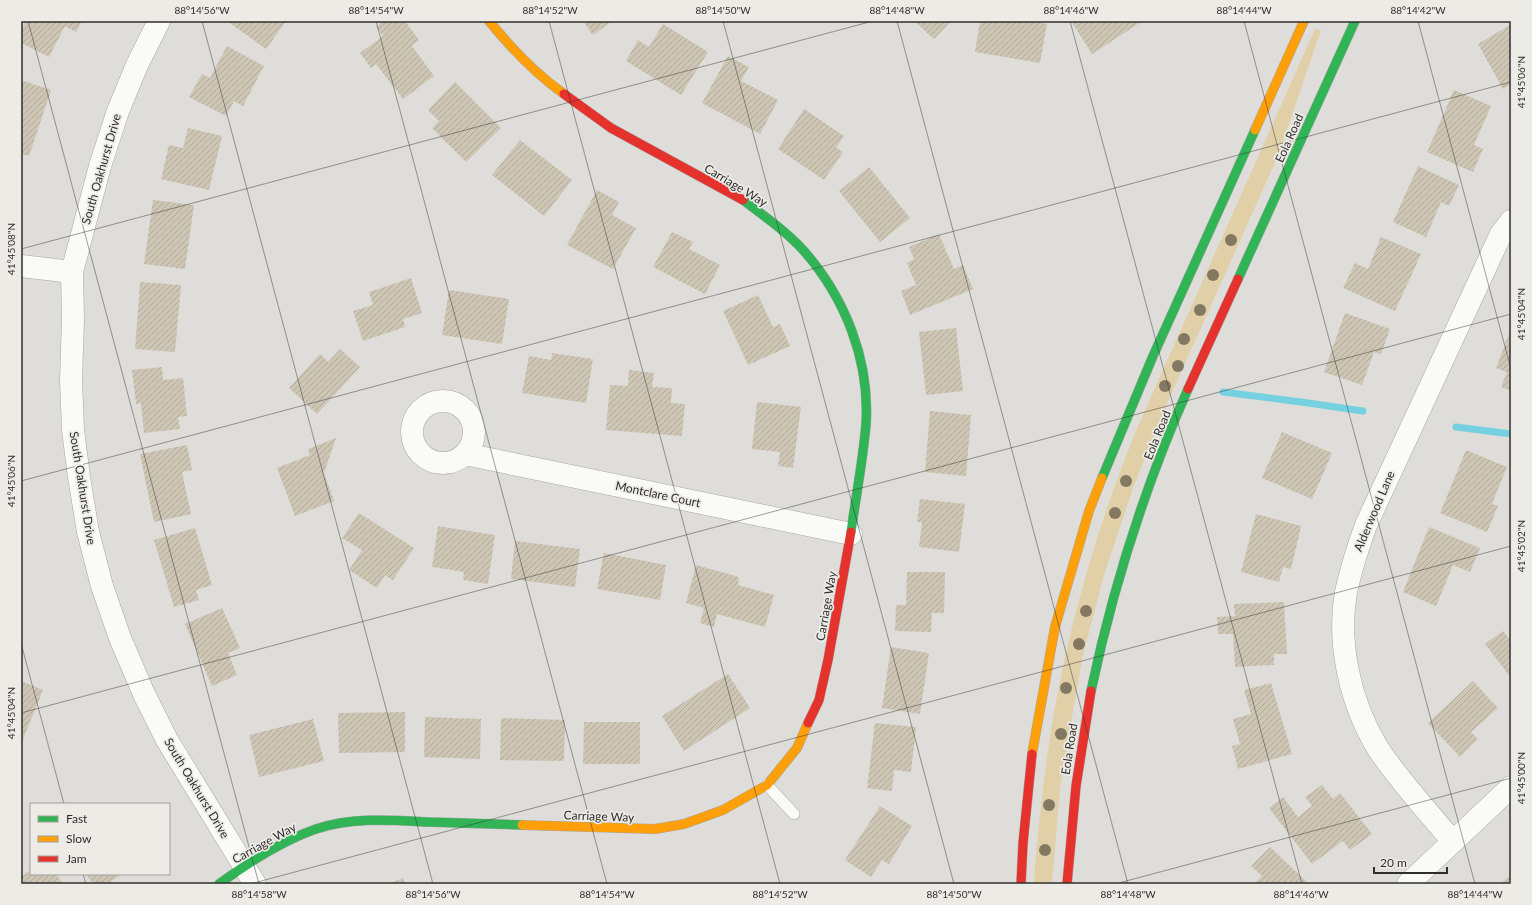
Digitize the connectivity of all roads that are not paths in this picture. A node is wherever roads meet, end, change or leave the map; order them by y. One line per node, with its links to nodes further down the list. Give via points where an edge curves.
1 (159, 21): 7 (street, South Oakhurst Drive, via 118,111 100,166)
2 (489, 21): 9 (main road, Carriage Way, via 525,61 561,92 611,128 742,200 775,224 819,269 846,315 858,350 865,389 865,439)
3 (1304, 21): 17 (main road, via 1153,356 1089,512 1055,627 1044,685 1032,758)
4 (1355, 21): 18 (main road, Eola Road, via 1189,389 1144,500 1112,603 1093,678 1074,791)
5 (1511, 221): 13 (street, Alderwood Lane, via 1501,234 1366,525 1354,557 1346,593 1344,624 1349,675 1366,726 1391,766)
6 (21, 266): 7 (street)
7 (72, 272): 14 (street, South Oakhurst Drive, via 73,430 88,532 102,586 120,638 167,740)
8 (465, 454): 9 (street, Montclare Court)
9 (851, 534): 10 (main road, Carriage Way, via 819,700 797,748)
10 (767, 785): 12 (lane); 14 (main road, Carriage Way, via 723,810 684,824 655,829 384,820 331,825 296,838)
11 (1511, 787): 13 (street)
12 (794, 814)
13 (1453, 842): 19 (street)
14 (243, 866): 15 (main road, Carriage Way); 16 (street, South Oakhurst Drive)
15 (219, 884)
16 (255, 884)
17 (1021, 884)
18 (1067, 884)
19 (1408, 884)

